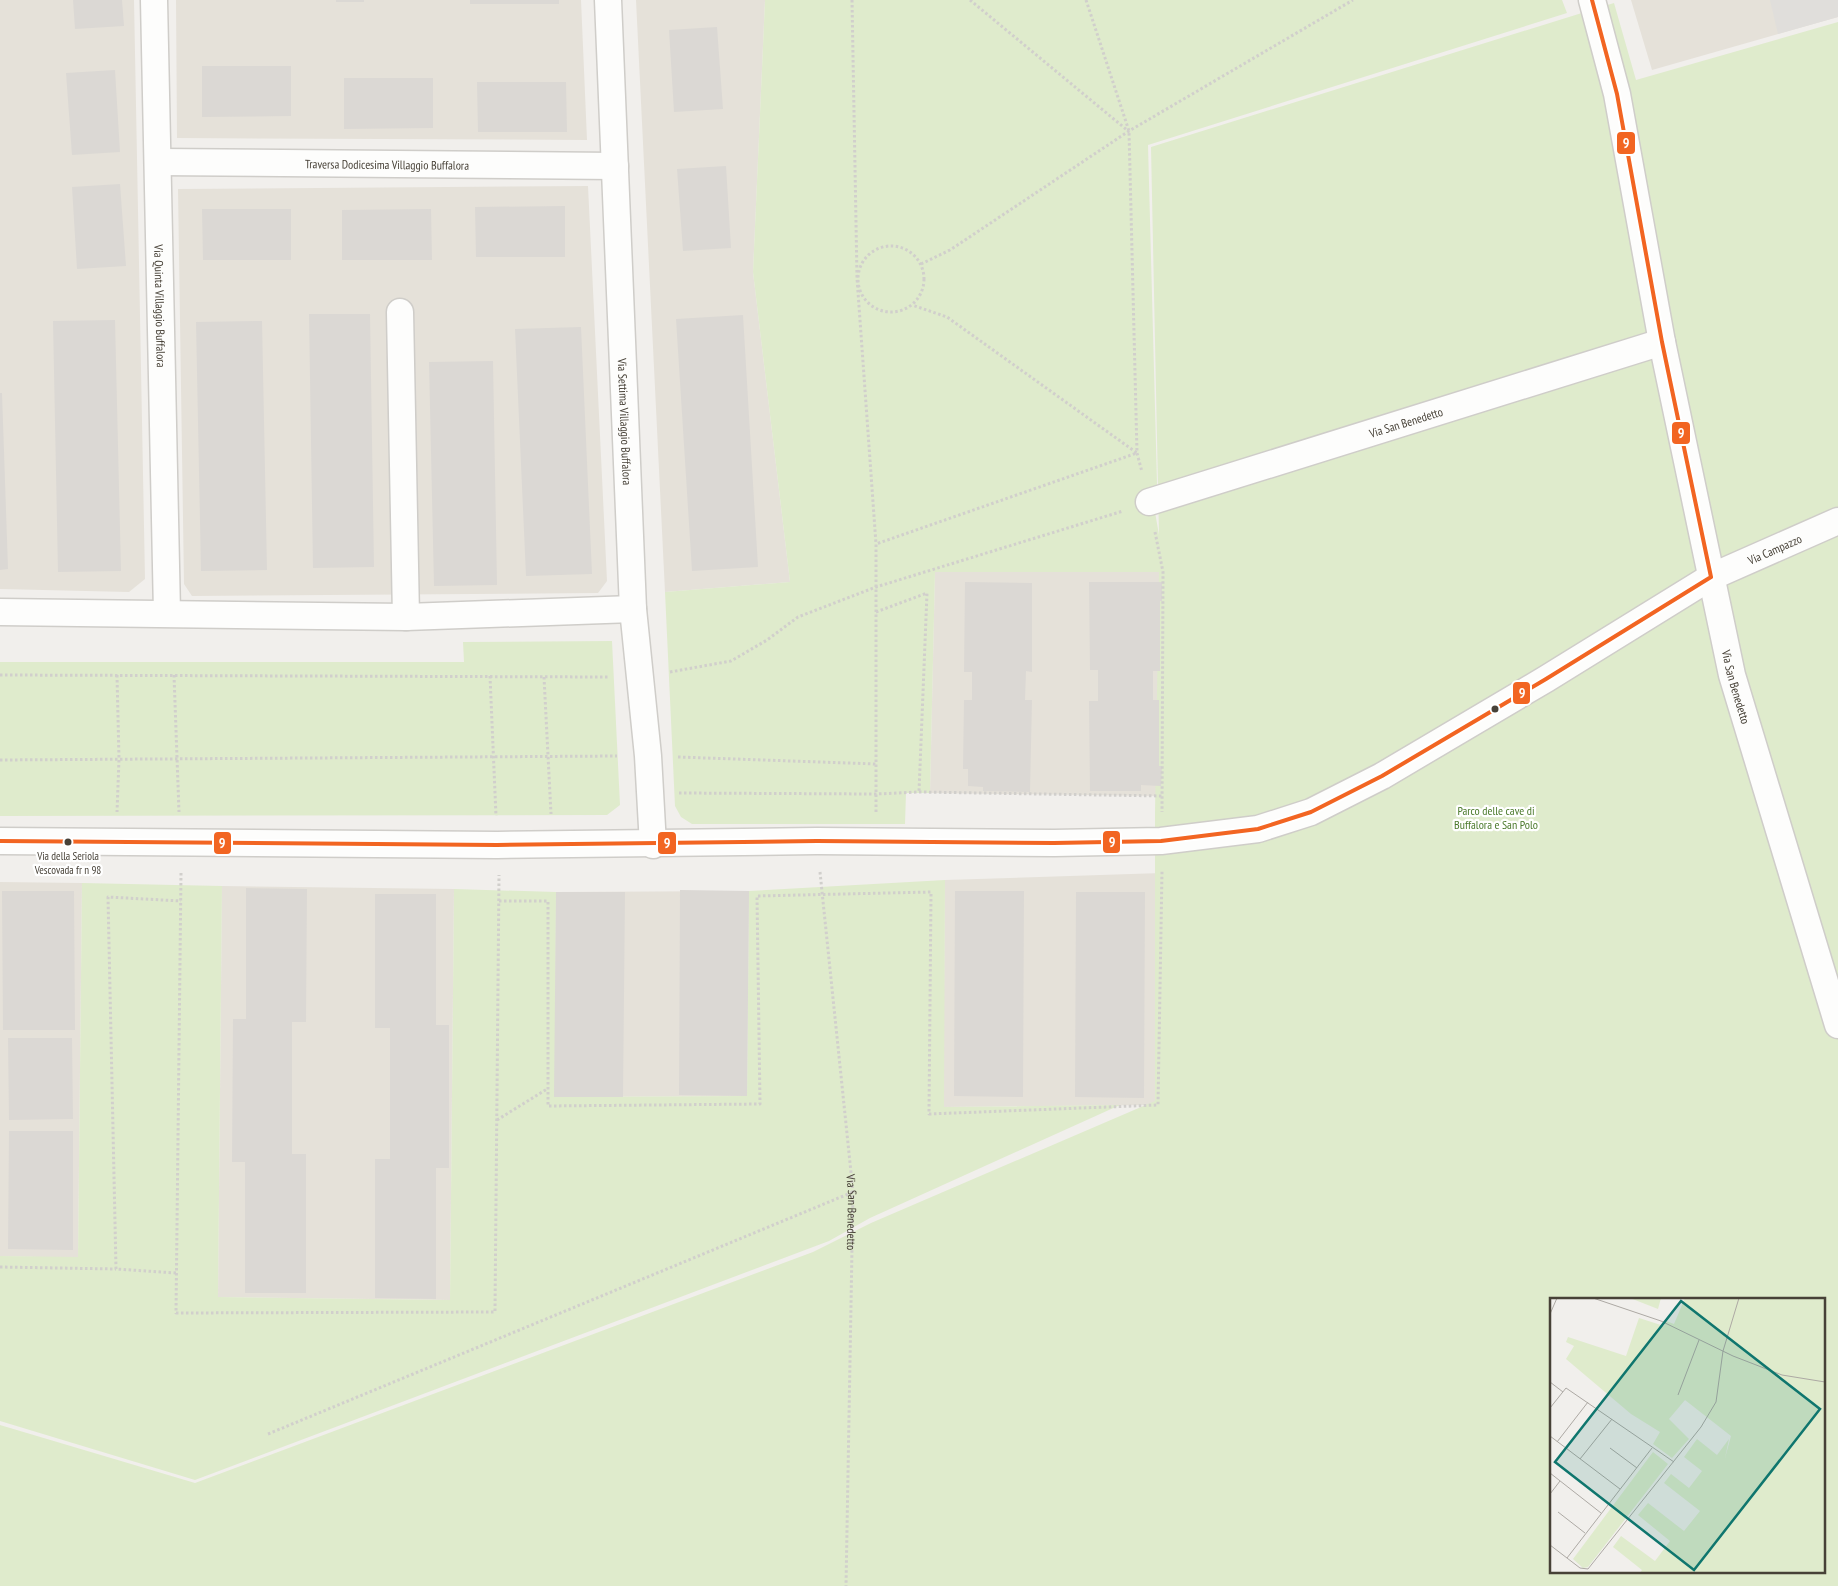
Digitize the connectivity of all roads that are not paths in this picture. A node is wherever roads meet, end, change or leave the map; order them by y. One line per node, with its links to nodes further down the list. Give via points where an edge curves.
1 (154, 0): 4 (street, Via Quinta Villaggio Buffalora)
2 (608, 0): 5 (street, Via Settima Villaggio Buffalora)
3 (1592, 0): 7 (street, Via San Benedetto, via 1617,94)
4 (158, 162): 5 (street, Traversa Dodicesima Villaggio Buffalora); 13 (street, Via Quinta Villaggio Buffalora)
5 (614, 166): 11 (street, Via Settima Villaggio Buffalora)
6 (400, 312): 14 (street)
7 (1662, 342): 8 (street, Via San Benedetto); 10 (street, Via San Benedetto)
8 (1150, 502)
9 (1838, 521): 10 (street, Via Campazzo)
10 (1710, 576): 16 (street, Via Campazzo, via 1546,679 1382,776 1312,812 1258,829 1161,841); 17 (street, Via San Benedetto, via 1732,675)
11 (633, 609): 14 (street); 16 (street, Via Settima Villaggio Buffalora)
12 (0, 612): 13 (street)
13 (167, 613): 14 (street)
14 (406, 618)
15 (0, 841): 16 (street, Via Campazzo)
16 (653, 844)
17 (1838, 1025)

